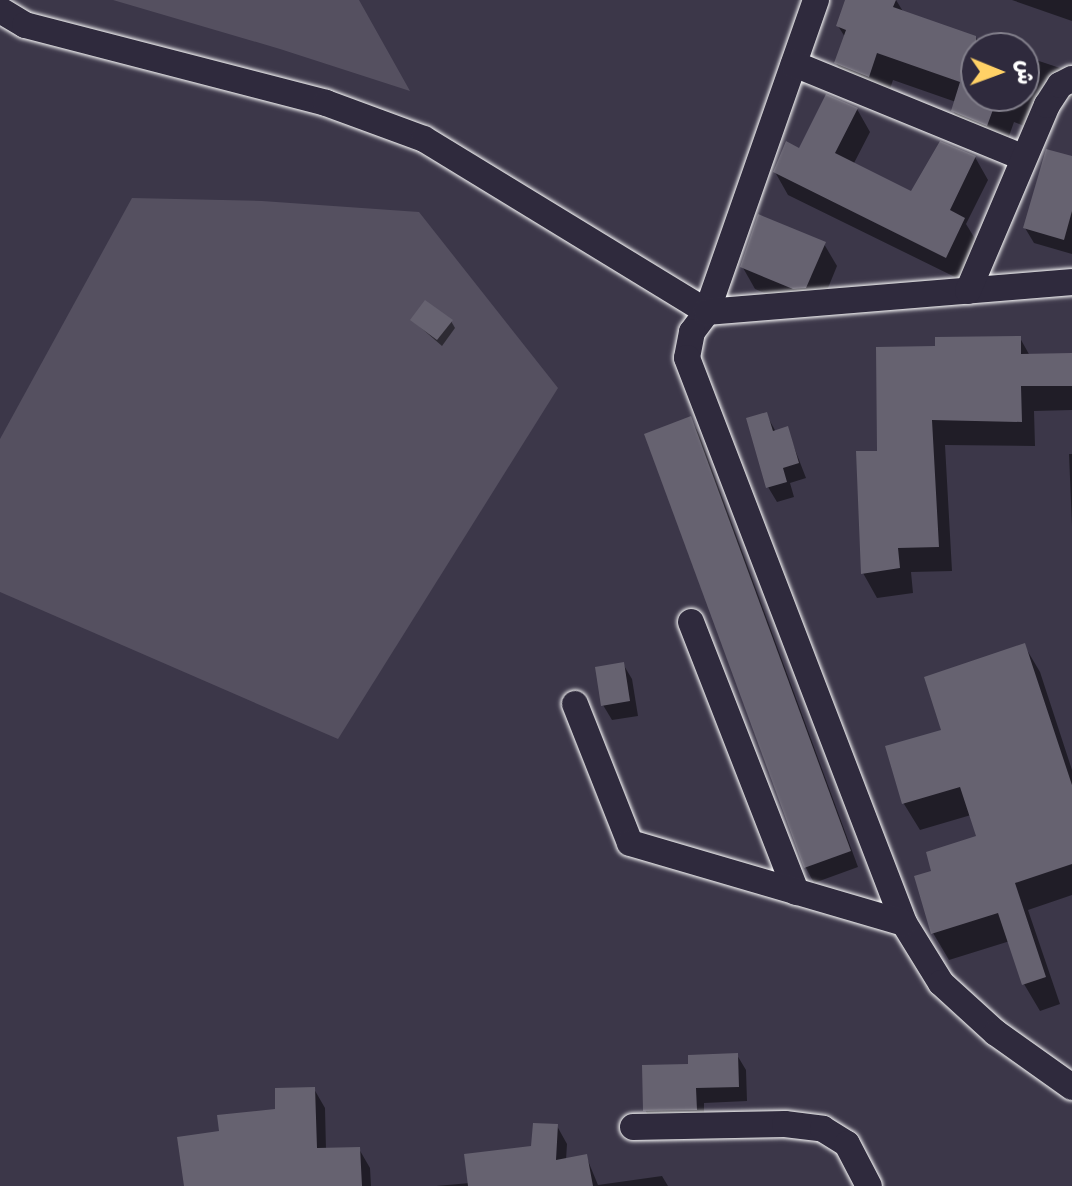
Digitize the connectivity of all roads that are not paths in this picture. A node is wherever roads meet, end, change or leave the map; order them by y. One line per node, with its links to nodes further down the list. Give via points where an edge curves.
1 (816, 0): 3 (street)
2 (0, 10): 8 (street, via 25,25 326,103 424,139)
3 (794, 64): 5 (street); 8 (street)
4 (1072, 79): 5 (street, via 1060,85 1047,105)
5 (1024, 158): 7 (street)
6 (1072, 282): 7 (street)
7 (968, 291): 8 (street)
8 (707, 312): 12 (street, via 692,332 687,358)
9 (691, 622): 11 (street)
10 (575, 704): 11 (street, via 630,843)
11 (796, 892): 12 (street)
12 (904, 923): 13 (street, via 941,983 996,1033)
13 (1072, 1087)
14 (633, 1127): 15 (street, via 785,1124 823,1129 847,1144)
15 (869, 1186)

